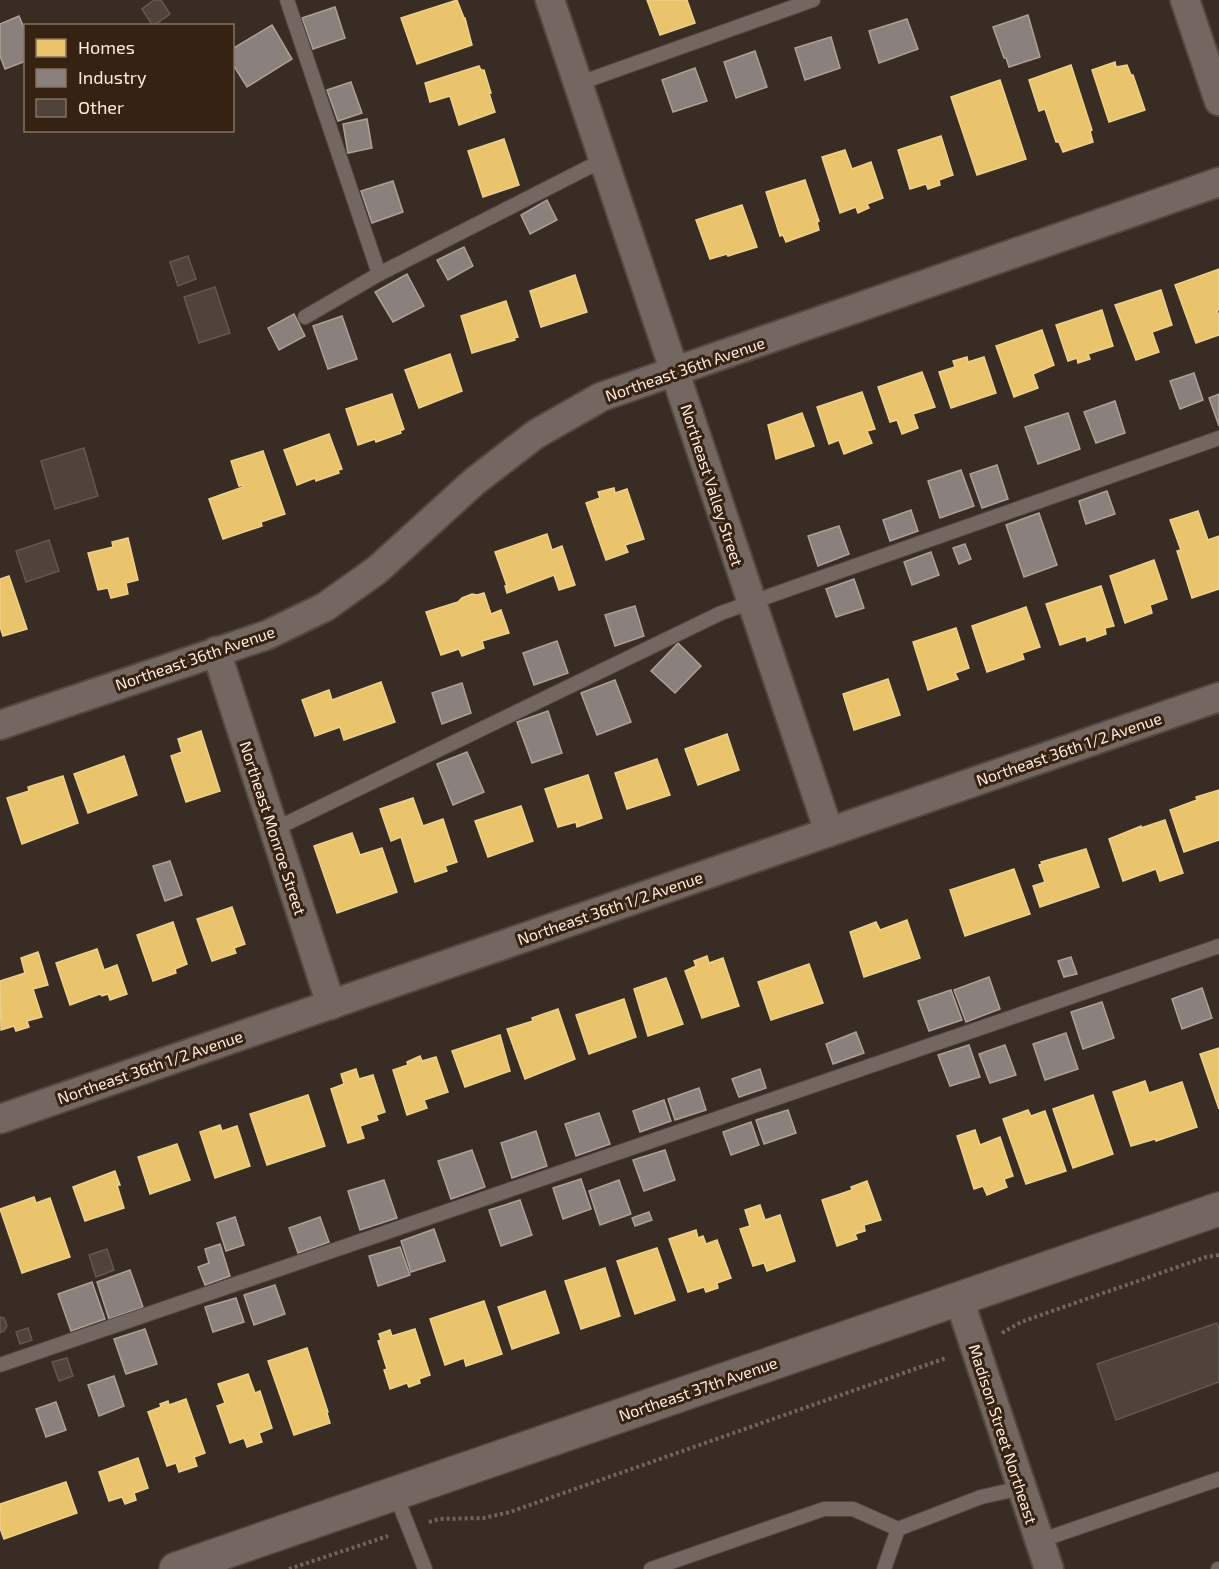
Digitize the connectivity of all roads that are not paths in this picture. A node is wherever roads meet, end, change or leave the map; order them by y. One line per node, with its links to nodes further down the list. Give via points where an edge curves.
1 (287, 0): 9 (lane)
2 (550, 0): 5 (street, Northeast Valley Street)
3 (813, 0): 5 (lane)
4 (1185, 0): 6 (street)
5 (577, 84): 7 (street, Northeast Valley Street)
6 (1219, 101)
7 (603, 160): 9 (lane); 11 (street, Northeast Valley Street)
8 (1219, 182): 11 (street, Northeast 36th Avenue)
9 (379, 274): 10 (lane)
10 (305, 317)
11 (674, 372): 13 (street, Northeast Valley Street); 14 (street, Northeast 36th Avenue, via 601,397 536,434 475,481 377,570 325,607 267,635)
12 (1219, 438): 13 (lane)
13 (751, 602): 17 (lane); 18 (street, Northeast Valley Street)
14 (216, 651): 16 (street, Northeast 36th Avenue); 17 (street, Northeast Monroe Street)
15 (1219, 697): 18 (street, Northeast 36th 1/2 Avenue)
16 (0, 725)
17 (273, 830): 20 (street, Northeast Monroe Street)
18 (829, 832): 20 (street, Northeast 36th 1/2 Avenue)
19 (1219, 946): 24 (lane)
20 (331, 1005): 21 (street, Northeast 36th 1/2 Avenue)
21 (0, 1119)
22 (1219, 1209): 23 (street, Northeast 37th Avenue)
23 (959, 1299): 26 (street, Madison Street Northeast); 27 (street, Northeast 37th Avenue)
24 (0, 1365)
25 (1219, 1479): 29 (lane)
26 (1021, 1488): 28 (lane, via 981,1497); 29 (street, Madison Street Northeast)
27 (395, 1493): 30 (street, Northeast 37th Avenue); 31 (lane)
28 (898, 1529): 32 (lane, via 853,1509 824,1509); 33 (lane)
29 (1039, 1541): 34 (street, Madison Street Northeast)
30 (176, 1569)
31 (425, 1569)
32 (651, 1569)
33 (884, 1569)
34 (1049, 1569)

